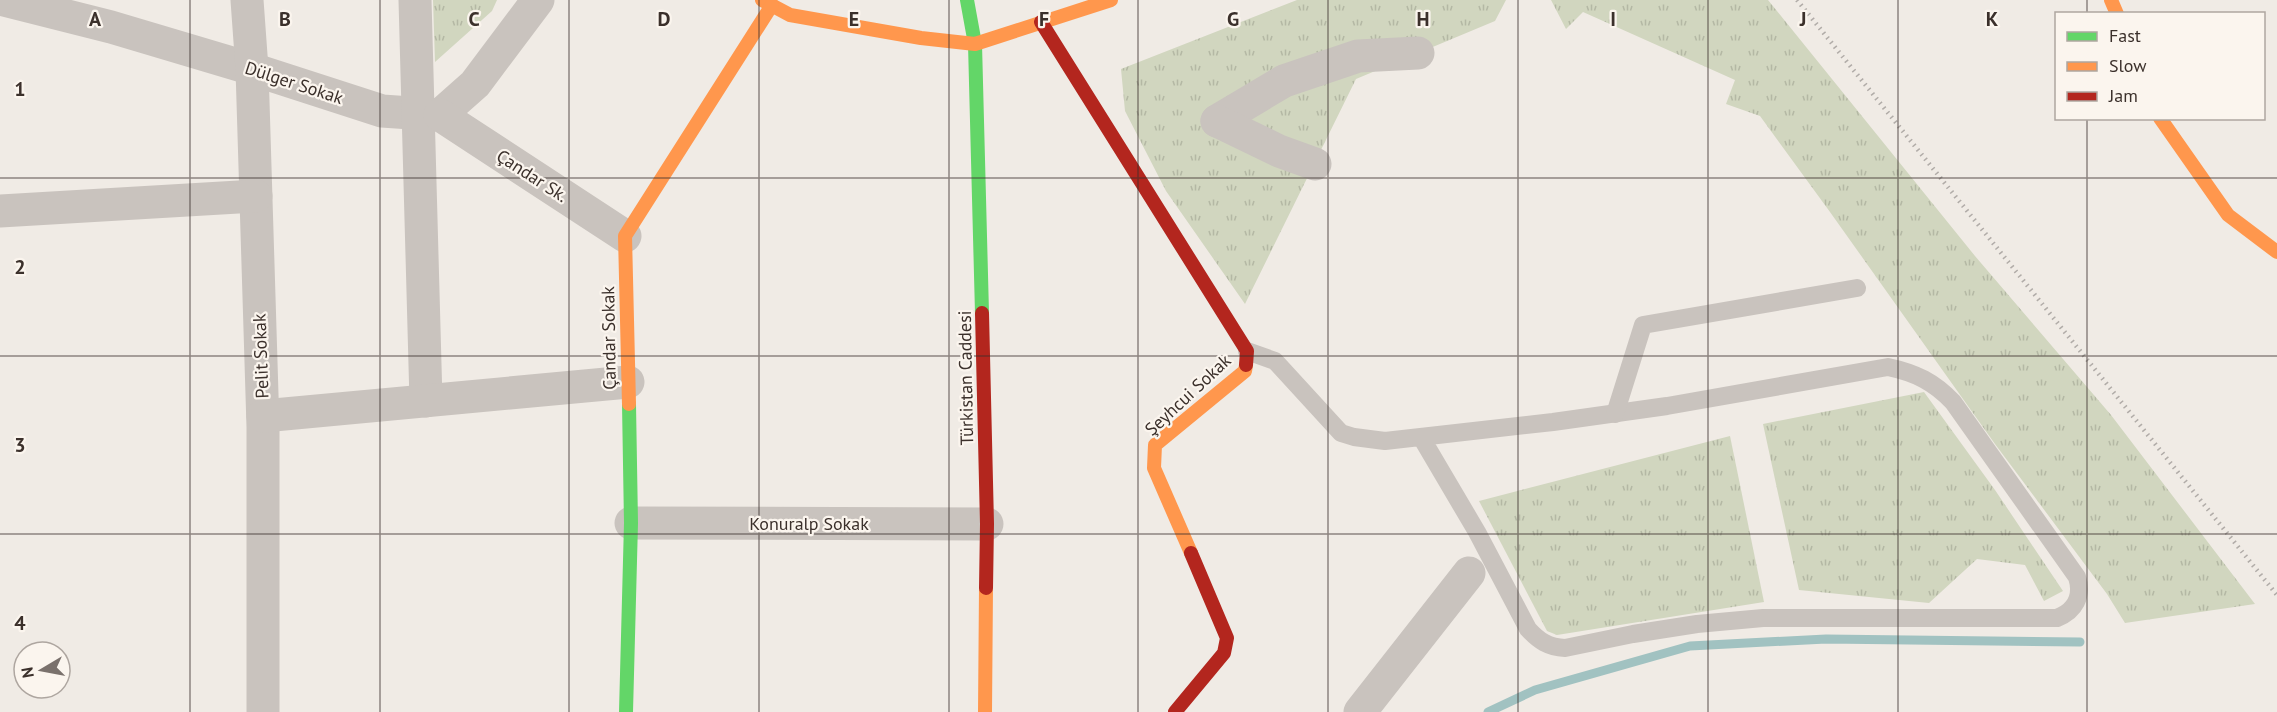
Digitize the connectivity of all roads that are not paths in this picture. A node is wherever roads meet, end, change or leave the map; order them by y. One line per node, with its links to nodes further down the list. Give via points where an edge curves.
1 (4, 0): 11 (street, Dülger Sokak)
2 (248, 0): 11 (street, Pelit Sokak)
3 (415, 0): 12 (street)
4 (538, 0): 12 (street, via 475,84)
5 (967, 0): 9 (street, Türkistan Caddesi)
6 (1111, 0): 8 (street)
7 (767, 3): 9 (street, via 790,15); 17 (street)
8 (1041, 22): 9 (street); 20 (street, Şeyhcui Sokak)
9 (975, 44): 27 (street, Türkistan Caddesi)
10 (1418, 53): 14 (street, via 1358,56 1295,77 1217,122)
11 (252, 69): 12 (street, Dülger Sokak, via 382,111); 15 (street, Pelit Sokak)
12 (429, 114): 17 (street, Çandar Sk.); 22 (street)
13 (2161, 120): 18 (street, via 2228,215)
14 (1315, 164)
15 (256, 196): 16 (street); 24 (street, Pelit Sokak)
16 (0, 211)
17 (625, 236): 21 (street, Çandar Sokak)
18 (2277, 252)
19 (1857, 288): 23 (lane, via 1643,325)
20 (1247, 351): 25 (lane, via 1275,361 1341,433 1384,441); 32 (street, Şeyhcui Sokak, via 1245,371 1155,445 1154,468 1227,638 1224,653)
21 (628, 382): 22 (street); 26 (street, Çandar Sokak)
22 (426, 401): 24 (street)
23 (1615, 414): 25 (lane); 25 (lane, via 1888,368 1922,377 1953,402 2077,577 2080,586 2076,604 2057,618 1763,618 1697,624 1555,648 1528,629 1478,531)
24 (263, 416): 29 (street, Pelit Sokak)
25 (1421, 437)
26 (631, 523): 27 (street, Konuralp Sokak); 30 (street, Çandar Sokak)
27 (987, 524): 31 (street, Türkistan Caddesi)
28 (1470, 573): 33 (street)
29 (263, 712)
30 (626, 712)
31 (986, 712)
32 (1175, 712)
33 (1360, 712)

